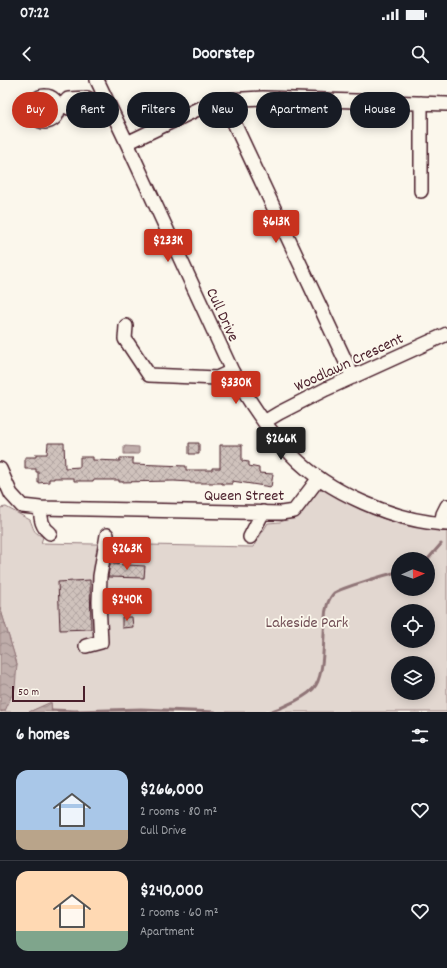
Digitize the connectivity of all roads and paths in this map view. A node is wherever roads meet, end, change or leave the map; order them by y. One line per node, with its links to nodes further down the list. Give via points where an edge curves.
1 (97, 80): 2 (street, Cull Drive)
2 (99, 92)
3 (248, 99): 5 (street)
4 (66, 100): 7 (street)
5 (421, 103): 6 (street); 12 (street)
6 (447, 104)
7 (60, 105)
8 (198, 110): 11 (street)
9 (117, 128): 11 (street, Cull Drive)
10 (236, 128): 16 (street)
11 (127, 143): 15 (street, Cull Drive)
12 (421, 191)
13 (126, 326): 15 (street, via 125,339 149,375 217,378)
14 (447, 334): 16 (street, Woodlawn Crescent)
15 (232, 371): 17 (street, Cull Drive)
16 (352, 377): 17 (street, Woodlawn Crescent)
17 (264, 422): 19 (street, Cull Drive, via 293,456)
18 (0, 469): 21 (street, Queen Street, via 11,494 22,506)
19 (319, 478): 22 (street, Queen Street, via 294,511); 23 (street, via 379,510)
20 (447, 506): 23 (street, via 443,514)
21 (40, 508): 22 (street, Queen Street); 24 (street, via 44,529)
22 (263, 512): 26 (street)
23 (444, 524)
24 (50, 533)
25 (107, 535): 27 (street, via 100,583 101,642)
26 (250, 537)
27 (86, 646)

